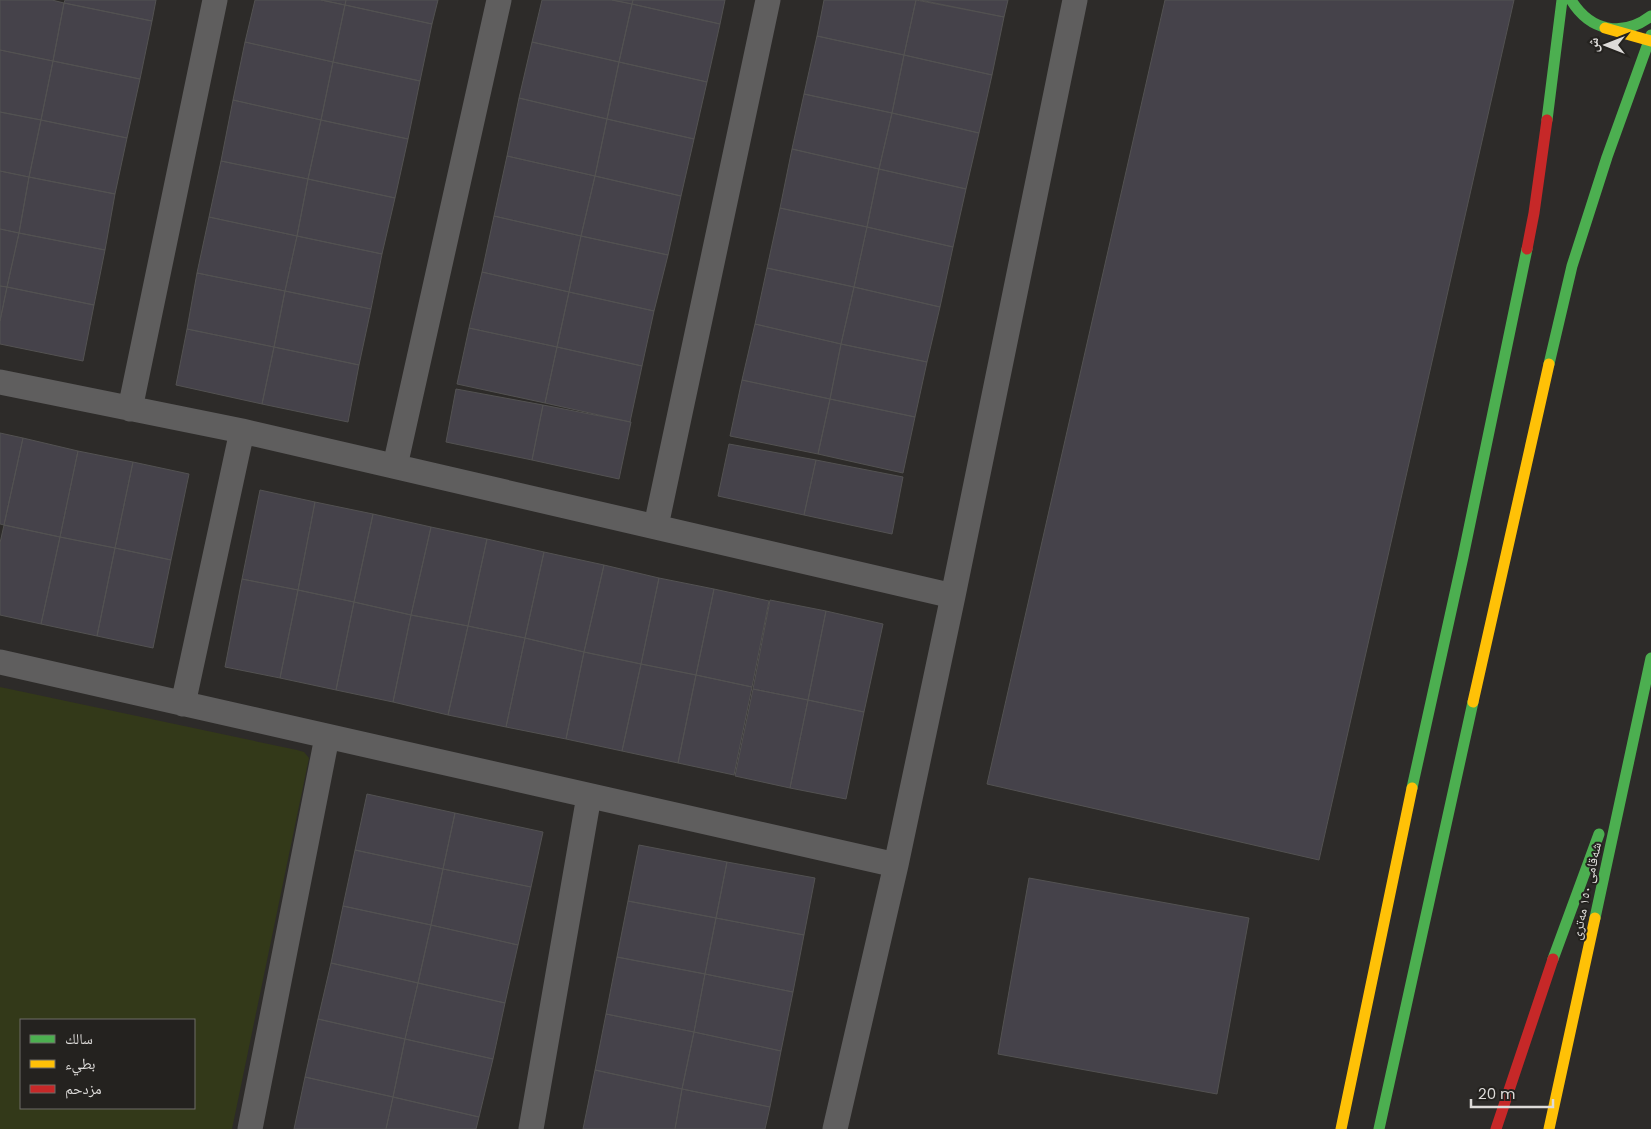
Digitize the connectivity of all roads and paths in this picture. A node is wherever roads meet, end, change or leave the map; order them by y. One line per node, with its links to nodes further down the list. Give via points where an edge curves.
1 (215, 0): 13 (street)
2 (499, 0): 15 (street)
3 (768, 0): 16 (street)
4 (1075, 0): 17 (street)
5 (1562, 0): 28 (main road, via 1534,212)
6 (1571, 0): 8 (main road, via 1588,21)
7 (1651, 16): 8 (main road, via 1638,25 1622,29)
8 (1605, 28): 9 (main road)
9 (1650, 39): 11 (main road)
10 (1651, 57): 11 (main road)
11 (1639, 72): 29 (main road, via 1572,266 1528,451)
12 (0, 382): 13 (street)
13 (130, 409): 14 (street)
14 (242, 431): 15 (street); 20 (street)
15 (395, 466): 16 (street)
16 (656, 526): 17 (street)
17 (953, 596): 24 (street)
18 (1651, 658): 22 (main road, شەقامی ١٥٠ مەتری)
19 (0, 662): 20 (street)
20 (183, 704): 21 (street)
21 (327, 737): 23 (street); 25 (street)
22 (1633, 741): 30 (main road, via 1549,968); 31 (main road, شەقامی ١٥٠ مەتری)
23 (590, 796): 24 (street); 26 (street)
24 (896, 866): 27 (street)
25 (250, 1129)
26 (530, 1129)
27 (836, 1129)
28 (1341, 1129)
29 (1379, 1129)
30 (1496, 1129)
31 (1549, 1129)

